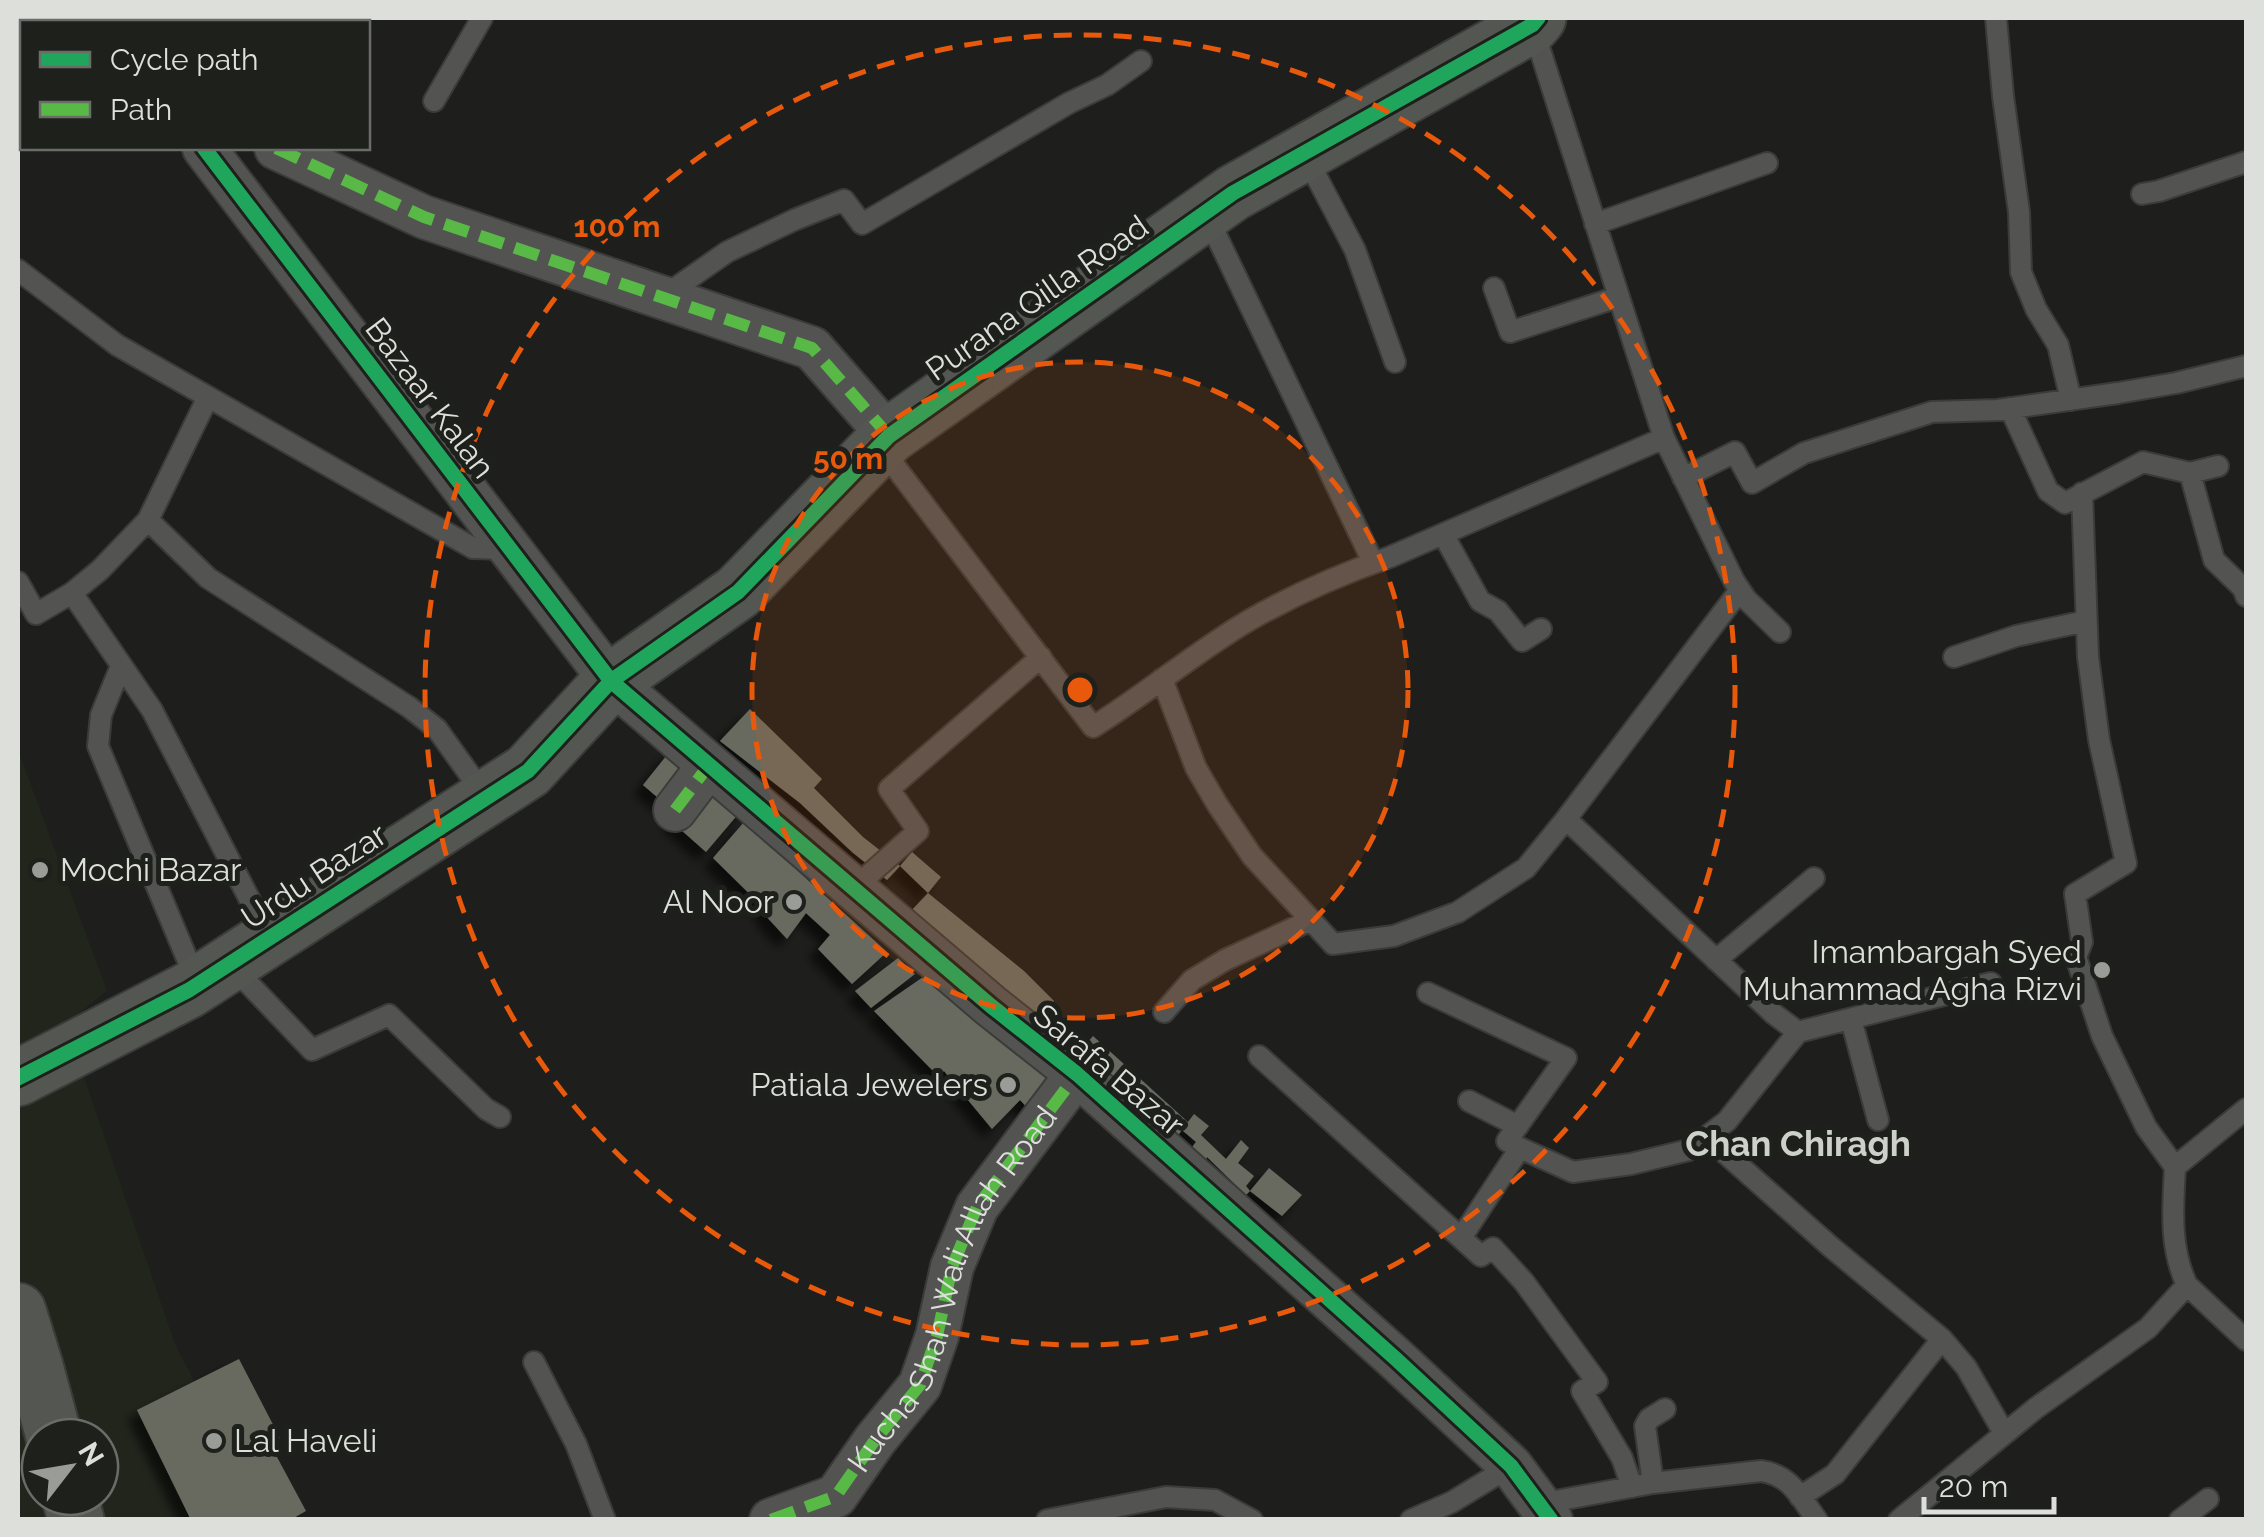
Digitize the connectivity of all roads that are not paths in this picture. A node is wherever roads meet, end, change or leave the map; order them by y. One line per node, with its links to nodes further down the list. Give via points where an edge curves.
1 (482, 18): 5 (lane)
2 (1996, 18): 21 (lane, via 2021,272 2058,345)
3 (1533, 20): 8 (street, Purana Qilla Road); 13 (lane)
4 (1141, 61): 17 (lane, via 862,224 844,200 726,252)
5 (434, 101)
6 (206, 150): 31 (street, Bazaar Kalan)
7 (280, 150): 17 (street, via 424,217)
8 (1304, 153): 12 (street, Purana Qilla Road); 18 (lane, via 1356,250)
9 (2246, 162): 11 (lane)
10 (1767, 163): 13 (lane)
11 (2142, 194)
12 (1205, 212): 24 (street, Purana Qilla Road); 32 (lane)
13 (1595, 224): 16 (lane)
14 (18, 270): 20 (lane, via 118,345)
15 (1494, 288): 16 (lane, via 1510,332)
16 (1618, 296): 23 (lane)
17 (662, 298): 24 (street, via 812,348)
18 (1395, 362)
19 (2246, 366): 21 (lane)
20 (208, 397): 29 (lane); 31 (lane, via 473,548)
21 (2071, 400): 22 (lane)
22 (2010, 408): 27 (lane, via 1932,412 1804,453 1752,483 1736,452); 28 (lane, via 2048,492 2066,503)
23 (1664, 438): 27 (lane); 30 (lane)
24 (885, 441): 40 (lane); 44 (street, Purana Qilla Road, via 738,592)
25 (2218, 466): 26 (lane)
26 (2190, 473): 28 (lane, via 2143,462); 36 (lane, via 2214,560)
27 (1683, 478): 34 (lane)
28 (2082, 494): 37 (lane)
29 (148, 520): 35 (lane); 46 (lane, via 208,578 437,730)
30 (1442, 534): 32 (lane); 38 (lane, via 1480,601 1522,640)
31 (510, 549): 44 (street, Bazaar Kalan)
32 (1373, 562): 43 (lane, via 1248,622)
33 (18, 582): 35 (lane, via 36,614)
34 (1740, 590): 39 (lane); 48 (lane)
35 (72, 593): 42 (lane)
36 (2246, 596)
37 (2086, 621): 41 (lane); 68 (lane, via 2099,740 2126,863 2076,894 2082,942 2076,957 2102,1036 2146,1127)
38 (1541, 629)
39 (1780, 632)
40 (1041, 657): 43 (lane, via 1093,726); 50 (lane, via 889,790 918,831)
41 (1954, 657)
42 (122, 666): 53 (lane, via 152,710); 53 (lane, via 101,716 98,746)
43 (1162, 680): 51 (lane, via 1217,804 1252,856)
44 (611, 681): 45 (street, Sarafa Bazar); 46 (street, Urdu Bazar, via 528,770)
45 (709, 764): 47 (street); 50 (street, Sarafa Bazar)
46 (486, 798): 53 (street, Urdu Bazar)
47 (675, 810)
48 (1566, 819): 51 (lane, via 1526,868 1458,912 1394,936 1333,944); 52 (lane)
49 (1814, 878): 52 (lane)
50 (853, 889): 60 (street, Sarafa Bazar)
51 (1311, 920): 56 (lane, via 1192,980)
52 (1716, 960): 58 (lane)
53 (232, 962): 61 (street, Urdu Bazar); 64 (lane, via 312,1050 389,1016)
54 (1991, 983): 57 (lane)
55 (1428, 994): 66 (lane, via 1566,1058)
56 (1164, 1012)
57 (1850, 1019): 58 (lane); 65 (lane)
58 (1798, 1032): 67 (lane)
59 (1258, 1056): 69 (lane)
60 (1077, 1074): 78 (street, Sarafa Bazar); 82 (street, Kucha Shah Wali Allah Road, via 977,1207 952,1268 920,1385 875,1440)
61 (18, 1078)
62 (1470, 1101): 66 (lane)
63 (2246, 1109): 68 (lane)
64 (500, 1117)
65 (1878, 1120)
66 (1519, 1137): 67 (lane, via 1573,1172 1690,1150); 69 (lane)
67 (1708, 1137): 72 (lane)
68 (2175, 1167): 70 (lane, via 2172,1227)
69 (1461, 1238): 79 (lane, via 1481,1256 1494,1248 1524,1282 1597,1382 1582,1391)
70 (2187, 1285): 73 (lane); 77 (lane, via 2148,1328)
71 (18, 1311): 76 (street)
72 (1942, 1339): 77 (lane); 80 (lane, via 1835,1474)
73 (2246, 1340)
74 (534, 1362): 84 (lane)
75 (1665, 1409): 79 (lane, via 1644,1426)
76 (49, 1417)
77 (2004, 1434): 90 (lane)
78 (1510, 1466): 83 (street, Sarafa Bazar); 88 (lane)
79 (1643, 1485): 80 (lane, via 1760,1471 1789,1481); 83 (lane)
80 (1800, 1497): 89 (lane)
81 (2208, 1500): 91 (lane)
82 (839, 1508): 85 (street, Kucha Shah Wali Allah Road)
83 (1545, 1511)
84 (605, 1520)
85 (771, 1520)
86 (1047, 1520): 87 (lane, via 1166,1497 1215,1500)
87 (1252, 1520)
88 (1412, 1520)
89 (1817, 1520)
90 (1899, 1520)
91 (2180, 1520)

